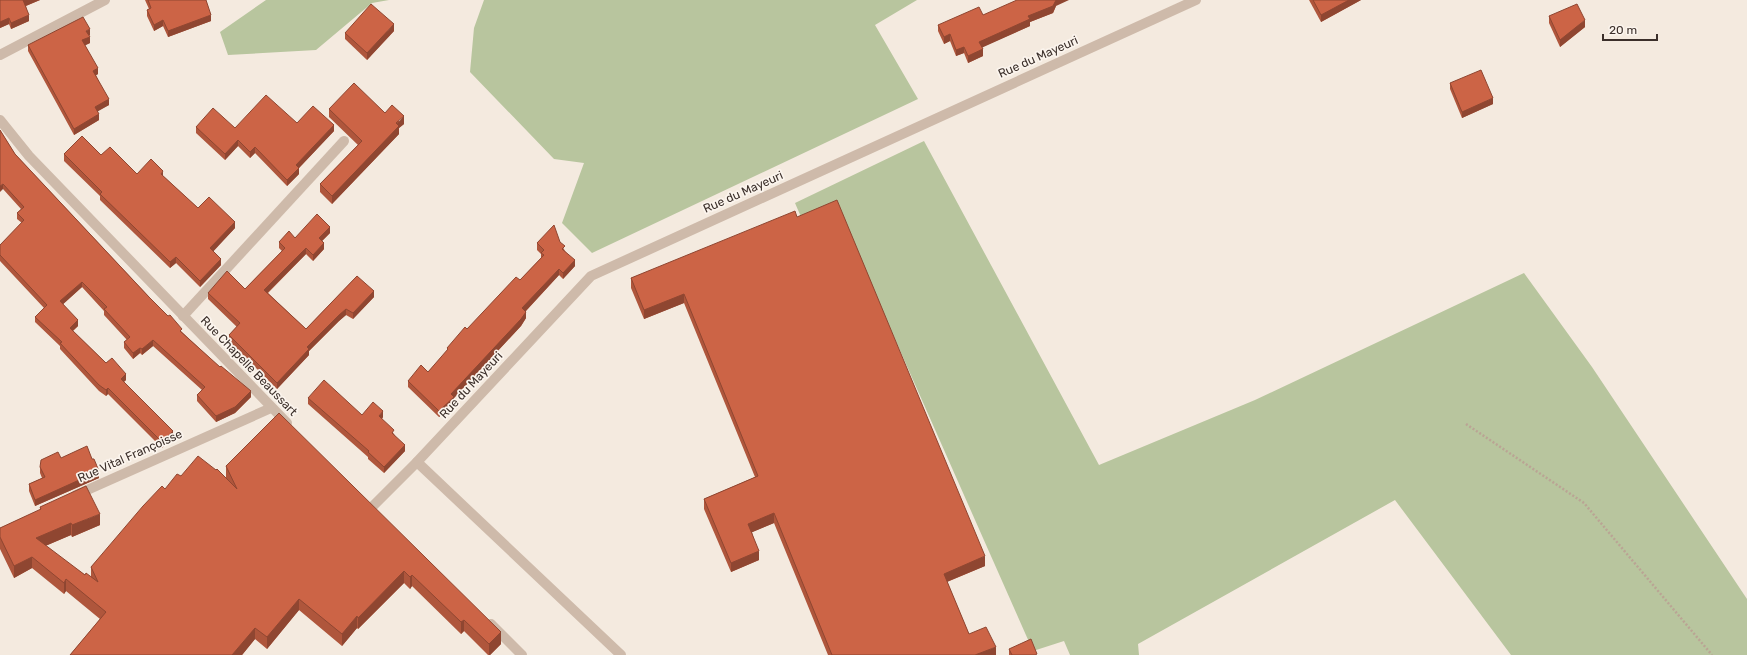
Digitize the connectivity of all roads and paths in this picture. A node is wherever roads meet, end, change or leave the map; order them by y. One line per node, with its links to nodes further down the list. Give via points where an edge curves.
1 (105, 0): 3 (street)
2 (1196, 0): 10 (street, Rue du Mayeuri, via 591,276)
3 (0, 55)
4 (0, 120): 6 (street, Rue Chapelle Beaussart, via 29,156)
5 (344, 141): 6 (street)
6 (183, 316): 7 (street, Rue Chapelle Beaussart)
7 (271, 408): 9 (street, Rue Chapelle Beaussart); 11 (street, Rue Vital Françoisse)
8 (1466, 424): 16 (path, via 1584,503)
9 (294, 430)
10 (417, 462): 12 (street, Rue du Mayeuri); 15 (street)
11 (64, 500)
12 (373, 506)
13 (483, 616): 14 (street)
14 (522, 655)
15 (621, 655)
16 (1712, 655)

